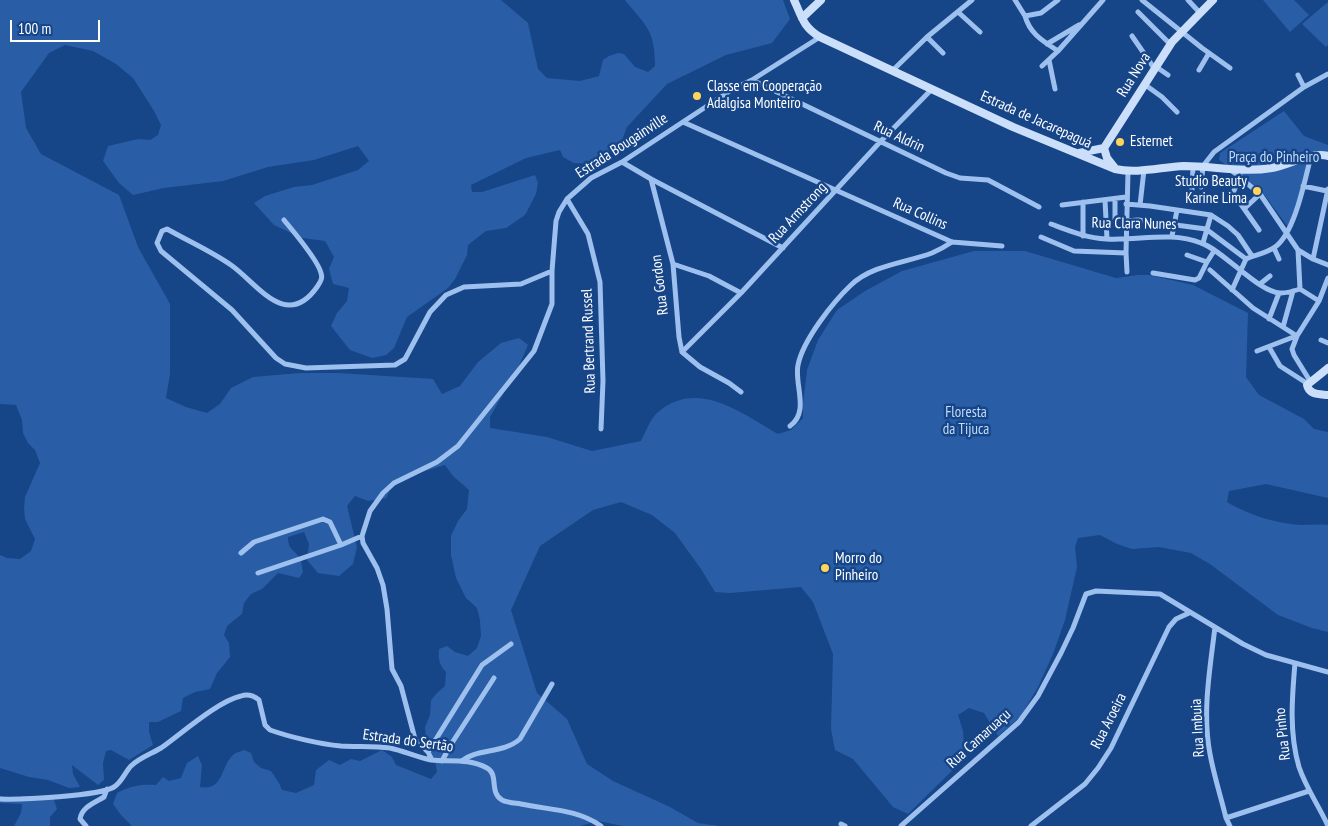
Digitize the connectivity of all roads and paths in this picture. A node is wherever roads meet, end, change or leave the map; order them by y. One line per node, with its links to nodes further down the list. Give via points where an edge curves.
1 (794, 0): 16 (street, Estrada de Jacarepaguá)
2 (821, 0): 16 (street)
3 (972, 0): 12 (street)
4 (1015, 0): 15 (street)
5 (1058, 0): 15 (street, via 1041,13)
6 (1102, 0): 17 (street)
7 (1142, 0): 10 (street)
8 (1213, 0): 14 (street, Rua Nova)
9 (1190, 1): 14 (street)
10 (1148, 5): 13 (street); 19 (street)
11 (1131, 10): 13 (street)
12 (958, 12): 18 (street); 22 (street)
13 (1138, 12): 24 (street)
14 (1200, 13): 19 (street, Rua Nova)
15 (1024, 16): 23 (street, via 1034,35)
16 (802, 18): 21 (street, Estrada de Jacarepaguá, via 807,28)
17 (1084, 23): 23 (street); 25 (street)
18 (980, 32)
19 (1182, 32): 24 (street, Rua Nova); 27 (street)
20 (1132, 36): 30 (street)
21 (820, 37): 33 (street, Estrada de Jacarepaguá); 37 (street, Estrada Bougainville)
22 (927, 37): 26 (street); 33 (street)
23 (1047, 44): 25 (street)
24 (1170, 44): 30 (street, Rua Nova)
25 (1058, 51): 28 (street)
26 (943, 53)
27 (1209, 53): 31 (street); 32 (street)
28 (1049, 60): 29 (street); 41 (street)
29 (1042, 66)
30 (1155, 67): 35 (street); 38 (street, Rua Nova)
31 (1230, 68)
32 (1199, 70)
33 (892, 71): 40 (street, Estrada de Jacarepaguá)
34 (1328, 74): 39 (street)
35 (1168, 75)
36 (1298, 75): 39 (street)
37 (752, 80): 43 (street, Estrada Bougainville); 44 (street, Rua Aldrin)
38 (1144, 84): 42 (street); 45 (street, Rua Nova)
39 (1304, 87): 47 (street)
40 (932, 89): 44 (street, Rua Armstrong); 46 (street, Estrada de Jacarepaguá)
41 (1055, 89)
42 (1177, 112)
43 (683, 122): 50 (street, Estrada Bougainville); 62 (street, Rua Collins)
44 (880, 142): 62 (street, Rua Armstrong); 74 (street, Rua Aldrin, via 960,178 988,180)
45 (1104, 148): 46 (street); 54 (street)
46 (1076, 153): 54 (street, Estrada de Jacarepaguá)
47 (1211, 156): 52 (street); 53 (street)
48 (1311, 156): 49 (street, Estrada de Jacarepaguá); 56 (street, Estrada de Jacarepaguá, via 1272,168); 60 (street)
49 (1328, 156)
50 (622, 162): 59 (street); 67 (street, Estrada Bougainville, via 591,178)
51 (1193, 166): 52 (street, Estrada de Jacarepaguá); 55 (street, Estrada de Jacarepaguá); 63 (street)
52 (1203, 166): 53 (street, Estrada de Jacarepaguá); 61 (street)
53 (1215, 168): 56 (street, Estrada de Jacarepaguá)
54 (1115, 169): 57 (street, Estrada de Jacarepaguá)
55 (1144, 170): 57 (street, Estrada de Jacarepaguá); 72 (street)
56 (1231, 170): 58 (street)
57 (1128, 172): 66 (street)
58 (1240, 176): 65 (street); 75 (street, via 1232,192)
59 (651, 179): 94 (street); 105 (street, Rua Gordon)
60 (1303, 186): 64 (street); 85 (street)
61 (1201, 187)
62 (836, 190): 91 (street, Rua Collins); 94 (street, Rua Armstrong)
63 (1192, 190)
64 (1328, 190): 103 (street)
65 (1260, 194): 75 (street); 85 (street)
66 (1126, 197): 68 (street); 71 (street)
67 (567, 199): 109 (street, Estrada Bougainville, via 556,221); 134 (street, Rua Bertrand Russel, via 588,234 600,282)
68 (1114, 199): 69 (street); 78 (street)
69 (1105, 200): 70 (street); 90 (street)
70 (1083, 202): 73 (street); 86 (street)
71 (1126, 204): 72 (street); 80 (street)
72 (1140, 204): 76 (street)
73 (1062, 205)
74 (1038, 207)
75 (1245, 208): 84 (street)
76 (1177, 210): 77 (street); 82 (street)
77 (1211, 215): 83 (street); 100 (street, via 1238,235)
78 (1115, 219)
79 (284, 220): 109 (street, via 321,272 322,280 309,298 293,305 264,295 233,267 167,229 162,231 157,243 161,251 232,310 276,358 285,364 306,368 395,365 405,359 430,312 446,295 464,287 521,284)
80 (1125, 221): 82 (street); 89 (street)
81 (1051, 224): 86 (street, Rua Clara Nunes)
82 (1174, 225): 83 (street); 87 (street)
83 (1206, 229): 92 (street); 101 (street)
84 (1259, 230)
85 (1287, 232): 95 (street); 96 (street)
86 (1083, 236): 90 (street, Rua Clara Nunes)
87 (1172, 236): 89 (street, Rua Clara Nunes); 92 (street, Rua Clara Nunes)
88 (1041, 237): 98 (street, via 1074,251)
89 (1125, 238): 90 (street, Rua Clara Nunes); 98 (street)
90 (1107, 239)
91 (952, 242): 93 (street); 133 (street, Rua Collins, via 866,274 849,286 801,351 797,377 799,415)
92 (1203, 243): 97 (street, Rua Clara Nunes)
93 (1002, 246)
94 (783, 248): 118 (street, Rua Armstrong)
95 (1274, 248): 100 (street); 102 (street)
96 (1298, 250): 103 (street); 115 (street)
97 (1214, 251): 104 (street); 107 (street, Rua Clara Nunes)
98 (1126, 253): 110 (street)
99 (1187, 254): 104 (street)
100 (1252, 256): 101 (street)
101 (1246, 258): 107 (street)
102 (1279, 259)
103 (1313, 259): 106 (street)
104 (1207, 262): 111 (street, via 1195,280)
105 (673, 264): 118 (street, via 709,276); 128 (street, Rua Gordon)
106 (1328, 265)
107 (1240, 269): 114 (street, Rua Clara Nunes); 116 (street)
108 (1210, 270): 116 (street)
109 (552, 271): 135 (street, Estrada Bougainville, via 552,304 534,351 458,446 383,494 370,511)
110 (1128, 272)
111 (1153, 273)
112 (1270, 276): 114 (street)
113 (1328, 278): 120 (street)
114 (1260, 284): 119 (street, Rua Clara Nunes)
115 (1300, 289): 117 (street); 120 (street)
116 (1232, 290): 121 (street)
117 (1294, 291): 119 (street); 122 (street)
118 (741, 293): 128 (street, Rua Armstrong)
119 (1279, 293): 121 (street)
120 (1319, 301): 123 (street)
121 (1269, 319): 122 (street)
122 (1283, 327): 123 (street)
123 (1297, 336): 126 (street); 130 (street, via 1293,351)
124 (1321, 340): 125 (street)
125 (1328, 343)
126 (1269, 347): 127 (street); 130 (street, via 1280,366)
127 (1257, 351)
128 (682, 352): 131 (street)
129 (1328, 368): 130 (street)
130 (1309, 383): 132 (street, via 1309,391)
131 (741, 392)
132 (1328, 395)
133 (790, 426)
134 (602, 429)
135 (362, 536): 136 (street); 146 (street, via 382,586 392,669 401,686 415,739)
136 (341, 545): 137 (street, via 330,522 323,519 254,542); 138 (street)
137 (241, 553)
138 (258, 573)
139 (1189, 612): 140 (street); 156 (street, Rua Camaruaçu, via 1160,594 1096,590 1086,594 1061,653 1038,696 1019,722); 157 (street, Rua Aroeira, via 1168,627 1111,748 1098,768 1085,784)
140 (1215, 627): 142 (street, via 1266,655); 153 (street, Rua Imbuia, via 1207,719 1210,754)
141 (511, 644): 146 (street, via 482,665)
142 (1295, 663): 143 (street); 151 (street, Rua Pinho, via 1292,728 1299,767)
143 (1328, 672)
144 (494, 678): 148 (street)
145 (552, 684): 149 (street, via 516,743 468,756)
146 (428, 752): 147 (street)
147 (432, 760): 148 (street, Estrada do Sertão); 150 (street, Estrada do Sertão, via 393,748 333,745 274,731 266,725 259,700 241,695 213,710 132,765 120,782)
148 (442, 761): 149 (street, Estrada do Sertão)
149 (462, 761): 155 (street, Estrada do Sertão, via 488,768 493,775 495,791 502,800 578,814)
150 (107, 789): 152 (street, via 43,798); 154 (street, via 104,797 80,814)
151 (1309, 791): 153 (street); 159 (street, Rua Pinho)
152 (0, 799)
153 (1226, 818): 158 (street, Rua Imbuia)
154 (86, 826)
155 (601, 826)
156 (901, 826)
157 (1031, 826)
158 (1230, 826)
159 (1328, 826)

